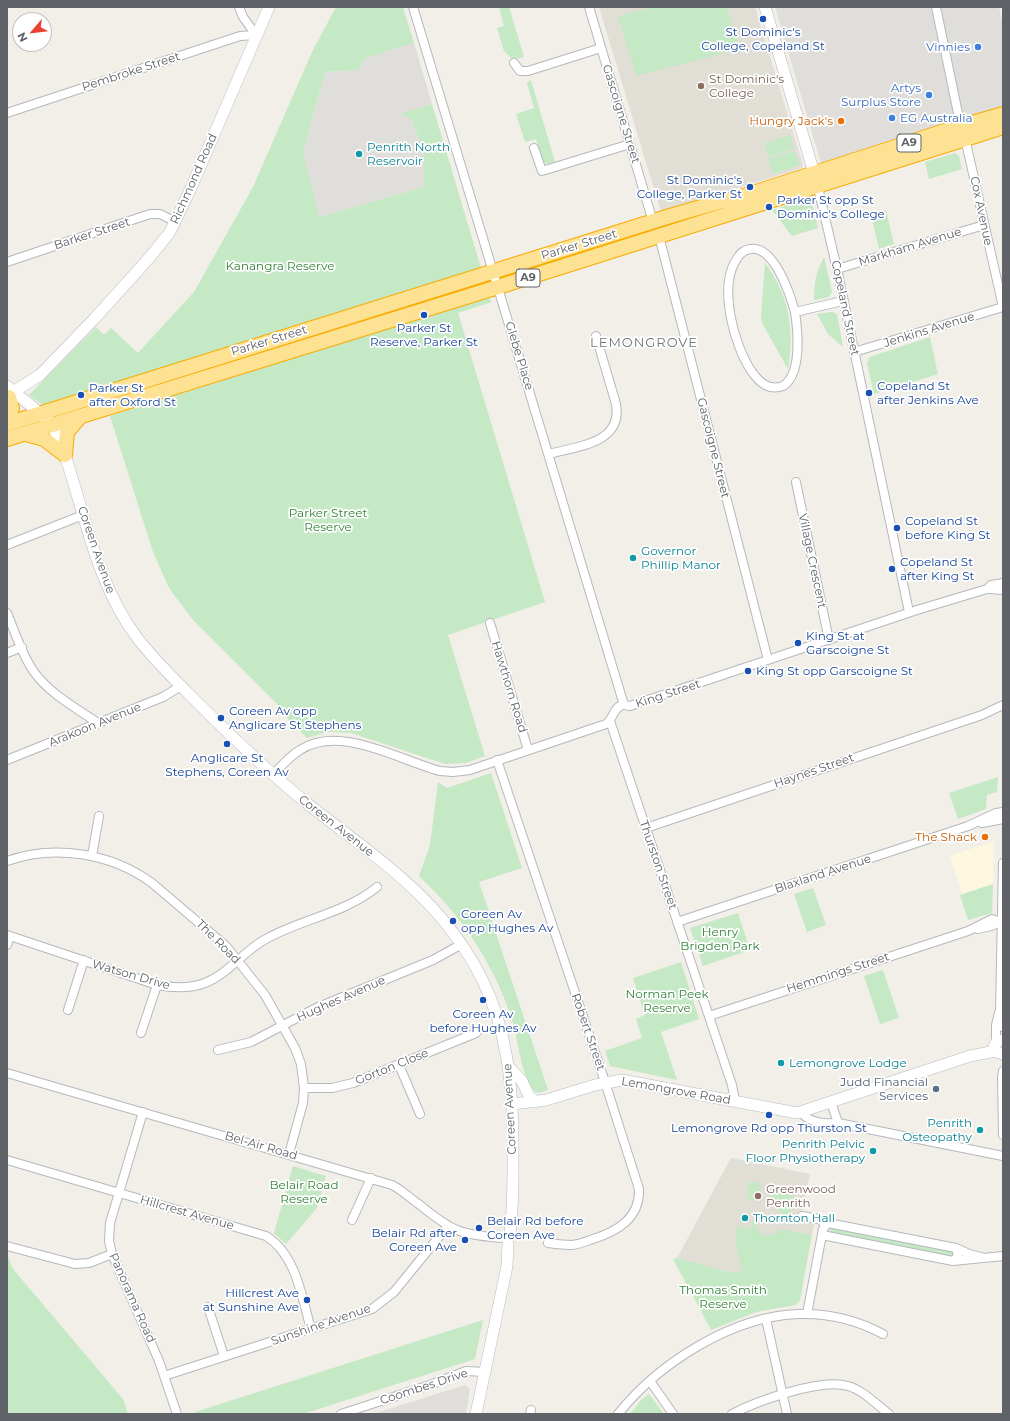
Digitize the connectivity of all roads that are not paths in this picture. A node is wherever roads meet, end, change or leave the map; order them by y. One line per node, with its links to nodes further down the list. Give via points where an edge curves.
1 (239, 7): 7 (street)
2 (269, 7): 7 (street, Richmond Road)
3 (413, 7): 23 (street, Glebe Place)
4 (589, 7): 8 (street, Gascoigne Street)
5 (765, 7): 16 (street, Copeland Street)
6 (936, 7): 13 (street, Cox Avenue)
7 (256, 35): 10 (street, Pembroke Street, via 240,36); 17 (street, Richmond Road)
8 (601, 48): 9 (street, via 524,72); 14 (street, Gascoigne Street)
9 (514, 63)
10 (7, 113)
11 (1003, 114): 13 (highway, Parker Street / A9)
12 (1003, 127): 13 (highway, Parker Street / A9)
13 (963, 133): 16 (highway, Parker Street / A9, via 948,130); 19 (street, Cox Avenue)
14 (630, 144): 15 (street, via 542,171); 18 (street, Gascoigne Street)
15 (534, 148)
16 (816, 180): 18 (highway, Parker Street / A9, via 722,201); 20 (highway, Parker Street / A9); 22 (street, Copeland Street)
17 (176, 222): 21 (street, Barker Street, via 160,214 150,214); 30 (street, Richmond Road, via 150,257 40,375)
18 (653, 222): 23 (highway, Parker Street / A9)
19 (984, 224): 22 (street, Markham Avenue); 26 (street, Cox Avenue)
20 (659, 236): 24 (highway, Parker Street / A9); 52 (street, Gascoigne Street)
21 (7, 262)
22 (837, 269): 25 (street, Copeland Street)
23 (493, 271): 24 (street, Glebe Place); 31 (highway, Parker Street / A9)
24 (498, 287): 32 (highway, Parker Street / A9); 38 (street, Glebe Place)
25 (843, 301): 27 (street); 29 (street, Copeland Street)
26 (1003, 307): 29 (street, Jenkins Avenue)
27 (796, 312): 27 (street, via 798,337 794,372 784,385 777,388 768,387 760,382 748,365 733,331 730,285 734,262 741,253 755,249 769,257 786,285)
28 (596, 336): 38 (street, via 616,404 615,425 602,439)
29 (854, 352): 46 (street, Copeland Street)
30 (9, 393): 31 (street, Coreen Avenue); 33 (highway, via 12,408)
31 (36, 414): 34 (highway, A9); 35 (street, Coreen Avenue)
32 (80, 417): 35 (highway, Parker Street / A9); 39 (highway, via 67,432)
33 (7, 420)
34 (7, 424)
35 (49, 427): 36 (highway, A9); 39 (street, Coreen Avenue)
36 (24, 434): 37 (highway, A9); 39 (highway, via 44,438)
37 (7, 439)
38 (549, 454): 54 (street, Glebe Place)
39 (65, 455): 41 (street, Coreen Avenue)
40 (796, 482): 49 (street, Village Crescent)
41 (83, 515): 42 (street); 53 (street, Coreen Avenue, via 100,569 120,612 146,649)
42 (7, 545)
43 (1003, 583): 44 (street, King Street)
44 (987, 588): 45 (street, King Street); 46 (street, King Street)
45 (1003, 590)
46 (909, 612): 49 (street, King Street)
47 (7, 613): 50 (street)
48 (490, 623): 60 (street, Hawthorn Road)
49 (829, 640): 52 (street, King Street)
50 (22, 648): 51 (street); 59 (street, via 31,668 43,683)
51 (7, 653)
52 (768, 660): 54 (street, King Street, via 630,706)
53 (180, 686): 59 (street, Arakoon Avenue, via 163,698); 63 (street, Coreen Avenue)
54 (624, 705): 58 (street, King Street, via 617,708)
55 (1003, 705): 57 (street, Haynes Street)
56 (1003, 712): 57 (street, Haynes Street)
57 (982, 715): 68 (street, Haynes Street)
58 (610, 721): 60 (street); 68 (street, Thurston Street)
59 (98, 723): 61 (street, Arakoon Avenue)
60 (528, 750): 62 (street)
61 (7, 760)
62 (497, 760): 63 (street, via 465,771 446,772 355,742 331,740 317,742 300,750); 94 (street, Robert Street)
63 (273, 775): 76 (street, Coreen Avenue, via 412,886 443,918)
64 (1003, 812): 67 (street, Blaxland Avenue)
65 (99, 816): 69 (street)
66 (1003, 819): 67 (street, Blaxland Avenue)
67 (968, 826): 73 (street, Blaxland Avenue)
68 (646, 828): 73 (street, Thurston Street)
69 (92, 856): 70 (street, The Road, via 51,853); 79 (street, The Road, via 119,864 148,880 211,932)
70 (7, 862)
71 (1003, 863): 74 (street)
72 (377, 887): 79 (street, Watson Drive, via 355,902 272,935)
73 (677, 922): 83 (street, Thurston Street)
74 (1000, 922): 82 (street); 83 (street, Hemmings Street)
75 (8, 935): 77 (street); 78 (street, Watson Drive)
76 (462, 944): 84 (street, Hughes Avenue, via 439,957 320,1006); 91 (street, Coreen Avenue, via 483,981 493,1006)
77 (7, 945)
78 (84, 960): 80 (street, Watson Drive); 81 (street)
79 (238, 960): 80 (street, Watson Drive, via 218,976 200,985 181,988); 84 (street, The Road, via 265,995)
80 (157, 985): 86 (street)
81 (68, 1010)
82 (1000, 1012): 85 (street); 88 (street, via 996,1025)
83 (709, 1016): 96 (street, Thurston Street)
84 (283, 1025): 89 (street, Hughes Avenue, via 251,1042); 95 (street, The Road, via 298,1056)
85 (1003, 1027)
86 (141, 1032)
87 (476, 1033): 90 (street, Gorton Close)
88 (999, 1046): 98 (street)
89 (218, 1050)
90 (399, 1064): 95 (street, Gorton Close, via 346,1085); 102 (street)
91 (509, 1067): 97 (street); 99 (street, Coreen Avenue)
92 (7, 1073): 100 (street, Bel-Air Road)
93 (1002, 1074): 104 (street)
94 (605, 1082): 96 (street, Lemongrove Road, via 627,1080); 97 (street, Lemongrove Road); 116 (street, Robert Street, via 637,1182 637,1205 629,1220 609,1234 574,1245)
95 (304, 1088): 105 (street, The Road, via 303,1103)
96 (735, 1101): 101 (street, Lemongrove Road, via 794,1113)
97 (536, 1102): 99 (street, Lemongrove Road)
98 (831, 1102): 101 (street); 103 (street)
99 (512, 1104): 115 (street, Coreen Avenue, via 513,1186)
100 (143, 1112): 105 (street, Bel-Air Road); 109 (street, Panorama Road)
101 (801, 1112): 103 (street, Lemongrove Road, via 808,1119 830,1124)
102 (420, 1114)
103 (838, 1122): 106 (street, Lemongrove Road)
104 (1003, 1135)
105 (289, 1154): 108 (street, Bel-Air Road)
106 (1003, 1156)
107 (7, 1160): 109 (street, Hillcrest Avenue)
108 (371, 1178): 111 (street); 113 (street, Bel-Air Road, via 396,1187)
109 (119, 1193): 119 (street, Panorama Road, via 109,1230); 126 (street, Hillcrest Avenue, via 256,1232 269,1238 283,1252 291,1265)
110 (802, 1216): 112 (street)
111 (352, 1220)
112 (825, 1224): 114 (street); 118 (street, via 832,1223)
113 (447, 1227): 115 (street, Bel-Air Road, via 469,1235); 126 (street, Sunshine Avenue, via 385,1301 365,1312)
114 (822, 1235): 122 (street); 124 (street)
115 (507, 1239): 129 (street, Coreen Avenue, via 507,1266)
116 (548, 1244)
117 (7, 1246): 119 (street, via 75,1264)
118 (956, 1248): 121 (street, via 974,1256); 122 (street, via 958,1256)
119 (112, 1254): 130 (street, Panorama Road)
120 (1003, 1256): 121 (street)
121 (988, 1257): 122 (street)
122 (953, 1261)
123 (208, 1307): 128 (street)
124 (806, 1314): 125 (street); 127 (street, via 827,1315 854,1321)
125 (766, 1319): 131 (street, via 710,1340 673,1362); 132 (street)
126 (311, 1329): 128 (street, Sunshine Avenue)
127 (883, 1334)
128 (224, 1356): 130 (street, Sunshine Avenue)
129 (485, 1372): 134 (street, Coombes Drive, via 466,1371); 135 (street, Coreen Avenue); 136 (street, Coreen Avenue, via 486,1394)
130 (164, 1376): 133 (street, Panorama Road)
131 (650, 1381): 137 (street); 138 (street)
132 (782, 1394): 139 (street, via 758,1401); 140 (street); 141 (street, via 828,1385 843,1385 859,1391)
133 (176, 1414)
134 (341, 1414)
135 (476, 1414)
136 (482, 1414)
137 (618, 1414)
138 (673, 1414)
139 (732, 1414)
140 (787, 1414)
141 (889, 1414)

